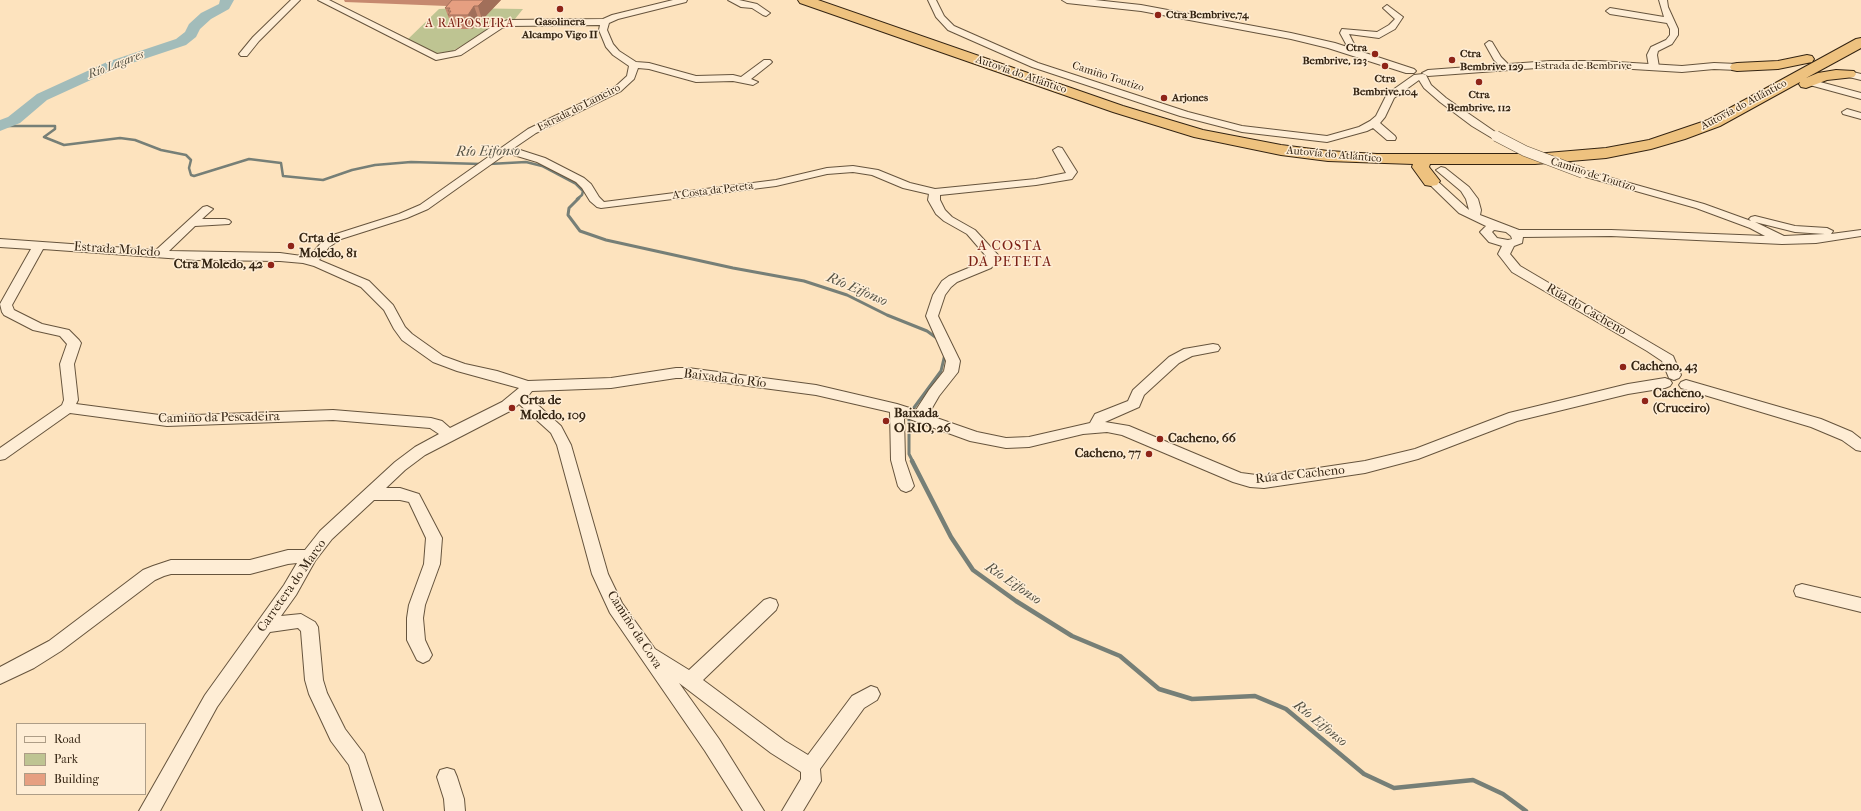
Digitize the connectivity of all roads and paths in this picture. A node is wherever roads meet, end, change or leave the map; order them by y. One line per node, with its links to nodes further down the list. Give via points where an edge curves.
1 (296, 0): 19 (street)
2 (322, 0): 14 (street, via 433,56 441,57 458,53 499,26 508,23)
3 (683, 0): 14 (street, via 615,17)
4 (732, 0): 12 (street, via 756,7)
5 (805, 0): 38 (highway, Autovía do Atlántico, via 1118,109 1200,134 1280,150 1328,156)
6 (822, 0): 29 (highway, Autovía do Atlántico, via 1165,117 1230,134 1326,149 1494,153 1611,143 1643,137 1701,117)
7 (932, 0): 33 (street, Camiño Toutizo, via 944,22 958,32 1035,65 1184,114 1242,129 1315,139 1342,136)
8 (1067, 0): 18 (street, Estrada de Bembrive, via 1141,8 1291,36)
9 (1663, 0): 13 (street)
10 (1388, 8): 18 (street, via 1399,17 1392,27 1379,35 1346,31 1344,33 1350,44)
11 (1610, 11): 13 (street)
12 (766, 13)
13 (1670, 21): 24 (street, via 1674,35 1668,42 1654,49)
14 (605, 22): 22 (street, via 603,30 609,45)
15 (1861, 30): 20 (highway, Autovía do Atlántico)
16 (1861, 42): 37 (highway, Autovía do Atlántico, via 1739,110 1701,128 1651,144)
17 (1489, 44): 23 (street)
18 (1348, 50): 26 (street, Estrada de Bembrive)
19 (244, 54)
20 (1807, 59): 25 (highway, via 1778,65); 29 (highway, Autovía do Atlántico)
21 (767, 62): 22 (street, via 748,80 724,77 696,79 649,66)
22 (634, 65): 35 (street, Estrada do Lameiro, via 631,78 618,90 532,131)
23 (1506, 67): 24 (street, Estrada de Bembrive, via 1574,64); 26 (street, Estrada de Bembrive)
24 (1654, 67): 25 (street, Estrada de Bembrive)
25 (1737, 67): 29 (highway, via 1758,73 1761,80)
26 (1419, 74): 33 (street, via 1390,96); 41 (street, Camino de Toutizo, bridge, via 1442,100 1476,124 1525,150 1583,173)
27 (1855, 75): 28 (highway, via 1823,76)
28 (1810, 82): 30 (street); 37 (highway, via 1736,126 1707,140 1638,155)
29 (1759, 86)
30 (1861, 96)
31 (1847, 112): 32 (street)
32 (1861, 116)
33 (1374, 124): 34 (street)
34 (1391, 138)
35 (505, 149): 40 (street, A Costa da Peteta, via 540,160 580,180 588,186 594,199 601,204 742,188 827,171 853,169 874,172 906,186); 58 (street, Estrada do Lameiro, via 432,202 415,211 337,237 325,245)
36 (1058, 150): 40 (street, via 1072,172 1068,177)
37 (1582, 155): 38 (highway, Autovía do Atlántico, via 1535,159)
38 (1424, 159): 39 (highway, via 1420,167)
39 (1436, 176): 43 (street); 44 (street, via 1465,189 1472,199)
40 (935, 192): 64 (street, via 934,200 940,212 971,232 992,255 992,260 987,265 946,284 939,295 932,316 952,361 951,372)
41 (1700, 206): 45 (street); 52 (street, via 1724,220 1729,226); 53 (street, Camino de Toutizo, via 1754,226)
42 (207, 209): 46 (street)
43 (1463, 211): 44 (street); 51 (street, via 1468,219)
44 (1474, 217): 48 (street)
45 (1762, 221): 49 (street, via 1795,229); 53 (street, via 1779,231 1783,236)
46 (192, 222): 47 (street); 57 (street)
47 (225, 222)
48 (1501, 227): 50 (street); 51 (street, via 1489,228 1486,230)
49 (1861, 233): 53 (street, via 1816,239)
50 (1517, 234): 52 (street, via 1611,233); 55 (street, via 1518,241)
51 (1487, 235): 55 (street, via 1493,240)
52 (1722, 239): 53 (street)
53 (1782, 240)
54 (0, 243): 56 (street, Estrada Moledo)
55 (1509, 244): 60 (street, Rúa do Cacheno, via 1504,254 1516,269 1668,359)
56 (39, 246): 57 (street, Estrada Moledo); 62 (street, via 6,305 8,312 38,327 64,333 74,343 68,364 71,400)
57 (159, 253): 58 (street, Estrada Moledo, via 196,256 280,256)
58 (312, 261): 61 (street, Estrada Moledo, via 356,279 372,290 389,308 400,329 428,353 456,366 498,376)
59 (1213, 348): 65 (street, via 1188,352 1174,360 1138,393 1134,404 1100,418)
60 (1669, 379): 65 (street, Rúa de Cacheno, via 1514,417 1418,454 1365,467 1264,482 1238,478 1124,430); 67 (street, via 1680,377 1686,385 1816,423 1846,436)
61 (524, 392): 63 (street, Baixada do Río, via 688,373 816,390); 66 (street, Carretera do Marco, via 496,412); 77 (street, Camiño da Cova, via 527,402 556,430 564,445 607,592)
62 (68, 408): 66 (street, Camiño da Pescadeira, via 167,421 332,415 431,423 438,425); 68 (street)
63 (896, 409): 64 (street, Baixada do Río); 69 (street, via 898,460)
64 (916, 416): 65 (street, Rúa de Cacheno, via 975,437 1006,443 1029,442)
65 (1095, 427)
66 (449, 435): 70 (street, Carretera do Marco, via 420,451)
67 (1861, 446)
68 (0, 455)
69 (906, 486)
70 (370, 494): 71 (street, Carretera do Marco); 76 (street, via 400,494 414,498 434,538 432,564 415,618 416,640)
71 (308, 556): 75 (street, Carretera do Marco, via 290,590); 78 (street, via 288,557 250,567 171,567 159,571 55,646)
72 (1802, 591): 74 (street)
73 (770, 605): 79 (street)
74 (1861, 605)
75 (264, 626): 83 (street, Carretera do Marco, via 211,701); 84 (street, via 296,621 309,626 314,680 318,694 338,735 357,760)
76 (423, 655)
77 (650, 655): 79 (street); 86 (street, Camiño da Cova)
78 (0, 676)
79 (689, 681): 81 (street, via 778,747)
80 (871, 694): 81 (street, via 858,702)
81 (810, 767): 87 (street, via 811,781)
82 (447, 778): 85 (street)
83 (149, 811)
84 (373, 811)
85 (455, 811)
86 (754, 811)
87 (792, 811)

